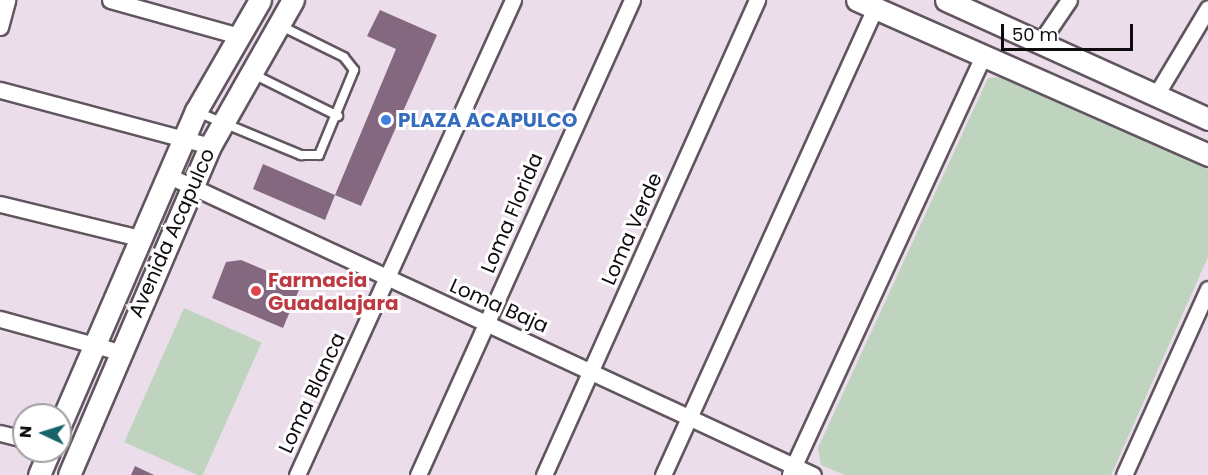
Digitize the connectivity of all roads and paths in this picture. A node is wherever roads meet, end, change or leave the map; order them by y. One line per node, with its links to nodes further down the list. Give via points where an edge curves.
1 (7, 0): 13 (street)
2 (110, 0): 14 (street)
3 (260, 0): 14 (main road, Avenida Acapulco)
4 (293, 0): 12 (main road, Avenida Acapulco)
5 (513, 0): 31 (street, Loma Blanca)
6 (632, 0): 34 (street, Loma Florida)
7 (757, 0): 37 (street, Loma Verde)
8 (946, 0): 15 (main road)
9 (1069, 0): 15 (street)
10 (866, 4): 16 (main road); 39 (street)
11 (1208, 8): 19 (street)
12 (278, 25): 17 (main road, Avenida Acapulco); 21 (lane, via 351,63 353,80)
13 (0, 27)
14 (239, 36): 20 (main road, Avenida Acapulco)
15 (1039, 44): 19 (main road)
16 (984, 54): 26 (main road); 40 (street)
17 (250, 72): 21 (lane); 23 (main road, Avenida Acapulco)
18 (0, 90): 24 (street)
19 (1156, 95): 22 (main road)
20 (196, 111): 23 (lane); 24 (main road, Avenida Acapulco)
21 (338, 116): 23 (lane, via 324,147 311,157)
22 (1208, 119)
23 (222, 123): 25 (main road, Avenida Acapulco)
24 (183, 138): 25 (street); 27 (main road, Avenida Acapulco)
25 (210, 146): 28 (main road, Avenida Acapulco)
26 (1208, 154)
27 (167, 175): 28 (street, Loma Baja); 30 (main road, Avenida Acapulco)
28 (191, 187): 31 (street, Loma Baja); 36 (main road, Avenida Acapulco)
29 (0, 204): 30 (street)
30 (140, 238): 35 (main road, Avenida Acapulco)
31 (388, 277): 34 (street, Loma Baja); 42 (street, Loma Blanca)
32 (1208, 289): 47 (street)
33 (0, 319): 35 (street)
34 (487, 325): 37 (street, Loma Baja); 43 (street, Loma Florida)
35 (93, 344): 36 (street); 38 (main road, Avenida Acapulco)
36 (120, 352): 41 (main road, Avenida Acapulco)
37 (593, 370): 39 (street, Loma Baja); 44 (street, Loma Verde)
38 (69, 403)
39 (689, 417): 40 (street, Loma Baja); 45 (street)
40 (792, 471): 46 (street, Loma Baja)
41 (69, 475)
42 (297, 475)
43 (418, 475)
44 (544, 475)
45 (663, 475)
46 (813, 475)
47 (1124, 475)

